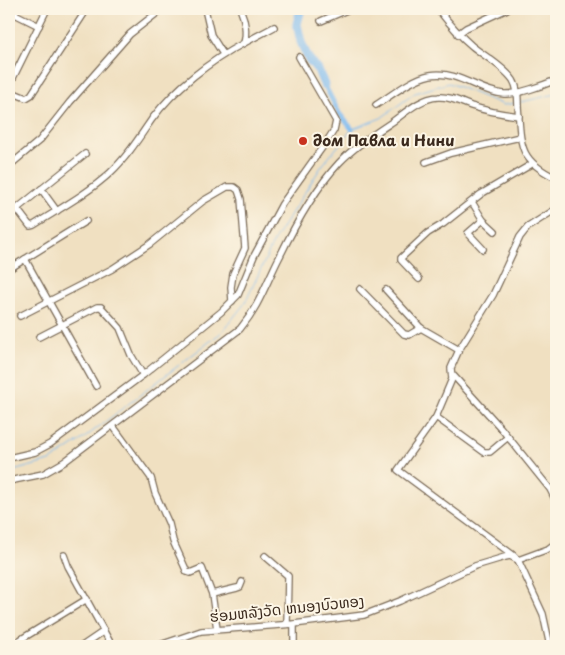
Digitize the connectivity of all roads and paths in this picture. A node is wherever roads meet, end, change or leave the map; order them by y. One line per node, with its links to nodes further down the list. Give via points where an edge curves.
1 (47, 9): 11 (street)
2 (87, 9): 19 (street, via 31,95 26,98)
3 (162, 9): 27 (street, via 130,34 40,140)
4 (205, 9): 15 (street, via 211,35)
5 (349, 9): 10 (street)
6 (438, 9): 13 (street)
7 (507, 9): 13 (street)
8 (9, 10): 11 (street)
9 (241, 11): 14 (street)
10 (321, 21)
11 (39, 26): 18 (street)
12 (274, 27): 14 (street)
13 (458, 34): 20 (street, via 513,80)
14 (244, 43): 15 (street)
15 (223, 54): 33 (street, via 174,95 110,173)
16 (299, 57): 45 (street, via 336,126 282,204 254,256 238,295)
17 (556, 80): 20 (street)
18 (9, 86)
19 (9, 91)
20 (517, 94): 21 (street, via 504,94 450,75 430,75); 22 (street)
21 (376, 105)
22 (519, 116): 23 (street); 55 (street, via 439,96 420,102 373,135 338,164 324,182 286,242 265,291 240,329)
23 (520, 137): 25 (street); 26 (street)
24 (85, 154): 29 (street)
25 (426, 162)
26 (532, 164): 28 (street); 30 (street)
27 (9, 166)
28 (556, 178)
29 (41, 190): 31 (street); 33 (street)
30 (472, 202): 35 (street); 41 (street, via 428,233 400,258)
31 (17, 208): 33 (street, via 32,226); 34 (street)
32 (556, 209): 50 (street, via 524,231 492,296)
33 (57, 211)
34 (9, 215)
35 (483, 220): 37 (street); 38 (street, via 468,233)
36 (86, 221): 39 (street)
37 (495, 231)
38 (483, 249)
39 (25, 259): 40 (street); 44 (street)
40 (9, 269)
41 (418, 279)
42 (360, 289): 48 (street, via 404,334 409,335)
43 (386, 290): 48 (street)
44 (50, 301): 45 (street, via 112,269 150,244 203,201 234,186 241,199 245,248 233,274); 46 (street); 47 (street)
45 (232, 301): 51 (street)
46 (20, 316)
47 (63, 325): 49 (street); 51 (street, via 101,307 124,334 131,355); 53 (street)
48 (421, 328): 50 (street)
49 (39, 337)
50 (459, 350): 52 (street)
51 (143, 374): 57 (street, via 50,444 35,452)
52 (452, 374): 54 (street); 56 (street)
53 (96, 386)
54 (436, 417): 56 (street, via 484,452 490,452); 63 (street, via 398,468 399,471)
55 (112, 426): 58 (street, via 43,474); 65 (street, via 152,478 187,572 202,568)
56 (508, 437): 59 (street)
57 (9, 458)
58 (9, 481)
59 (556, 501)
60 (556, 543): 63 (street, ຮ່ອມຫລັງວັດ ຫນອງບົວທອງ)
61 (64, 555): 66 (street)
62 (265, 556): 67 (street, via 288,576)
63 (518, 560): 68 (street, ຮ່ອມຫລັງວັດ ຫນອງບົວທອງ, via 510,556 475,566 364,614); 76 (street, via 543,614)
64 (242, 582): 65 (street, via 240,587)
65 (212, 594): 69 (street)
66 (87, 599): 70 (street); 71 (street)
67 (287, 624): 68 (street, ຮ່ອມຫລັງວັດ ຫນອງບົວທອງ); 69 (street, ຮ່ອມຫລັງວັດ ຫນອງບົວທອງ)
68 (294, 624): 75 (street)
69 (216, 629): 74 (street, ຮ່ອມຫລັງວັດ ຫນອງບົວທອງ)
70 (104, 631): 72 (street); 73 (street)
71 (10, 646)
72 (82, 646)
73 (112, 646)
74 (157, 646)
75 (294, 646)
76 (550, 646)

